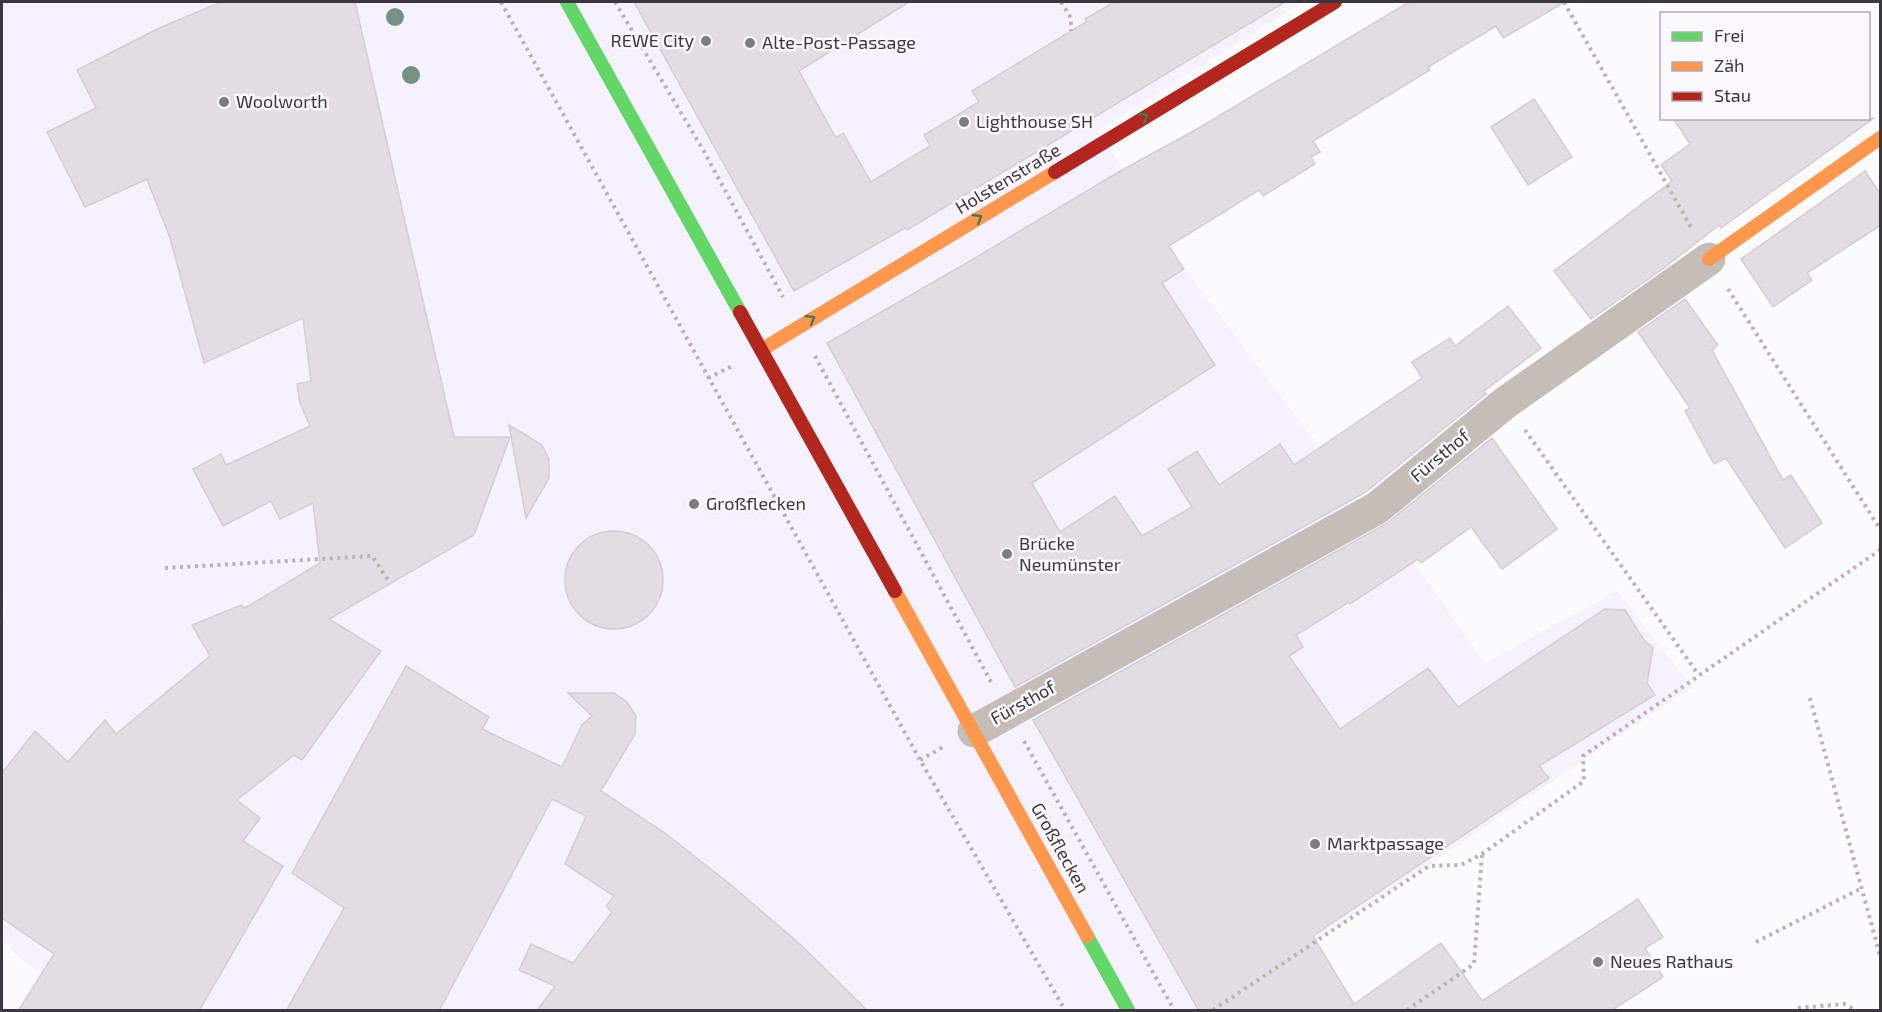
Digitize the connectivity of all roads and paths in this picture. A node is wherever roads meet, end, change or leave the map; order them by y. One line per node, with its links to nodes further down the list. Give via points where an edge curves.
1 (501, 2): 23 (path, via 915,750)
2 (567, 2): 8 (street, Großflecken)
3 (1061, 2): 5 (path, via 1071,18)
4 (1335, 2): 8 (street, Holstenstraße, one-way to 4)
5 (1071, 31)
6 (1881, 138): 7 (street, Fürsthof)
7 (1709, 260): 9 (street, Fürsthof)
8 (761, 350): 16 (street, Großflecken)
9 (1505, 403): 13 (path); 15 (street, Fürsthof, via 1377,508)
10 (1881, 550): 13 (path)
11 (165, 568): 12 (path, via 372,556)
12 (390, 583)
13 (1698, 674): 17 (path, via 1583,756 1584,782)
14 (1810, 698): 18 (path)
15 (1007, 712): 16 (street, Fürsthof); 26 (path)
16 (974, 731): 21 (street, Großflecken)
17 (1482, 854): 27 (path, via 1461,866 1429,866); 28 (path, via 1474,964)
18 (1862, 888): 19 (path); 20 (path)
19 (1756, 942)
20 (1881, 956)
21 (1118, 990): 24 (street); 25 (street, Großflecken)
22 (1798, 1008): 29 (path, via 1844,1004)
23 (1065, 1011)
24 (1117, 1011)
25 (1128, 1011)
26 (1174, 1011)
27 (1213, 1011)
28 (1407, 1011)
29 (1855, 1011)

